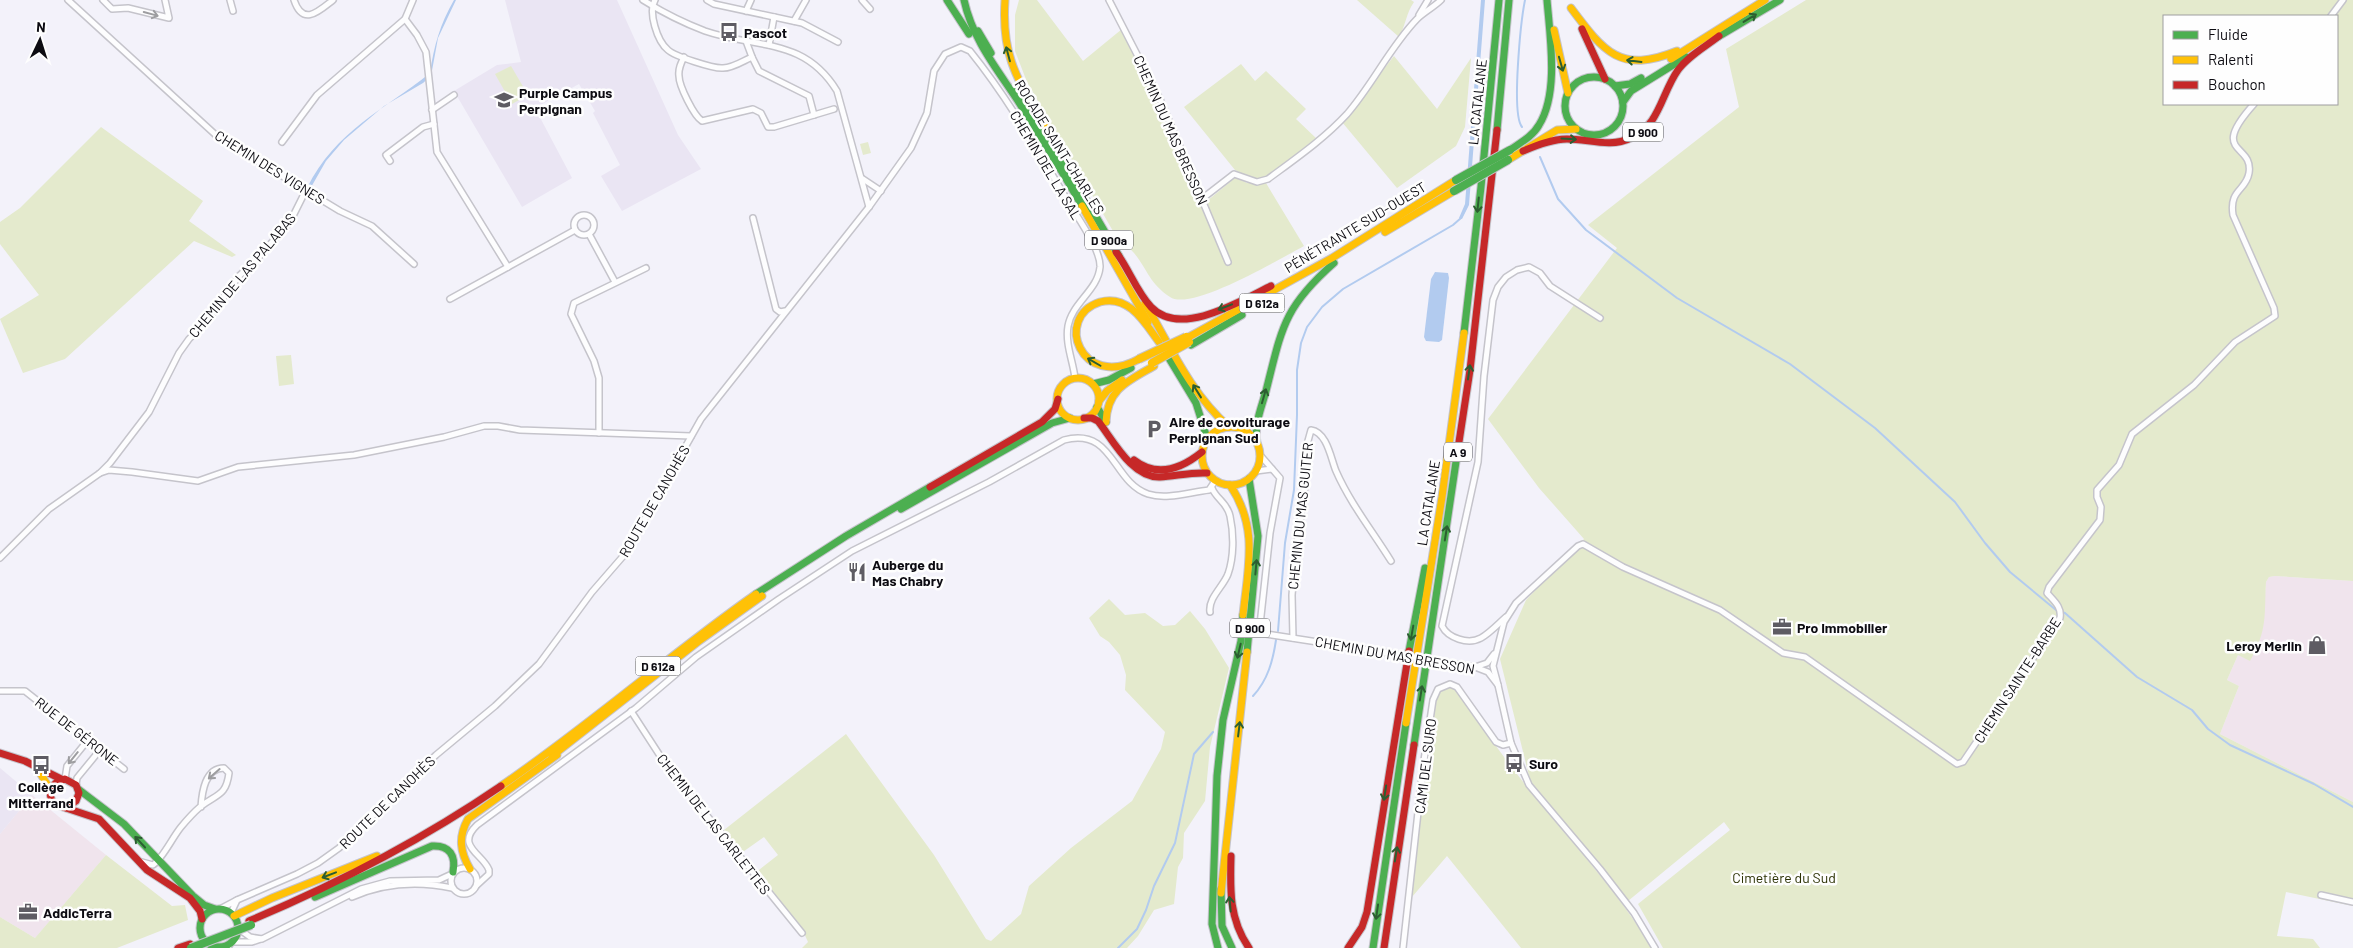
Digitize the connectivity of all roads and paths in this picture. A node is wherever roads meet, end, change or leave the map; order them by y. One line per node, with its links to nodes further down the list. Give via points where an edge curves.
1 (68, 0): 66 (street, CHEMIN DES VIGNES, via 218,138)
2 (103, 0): 3 (street, one-way to 3, via 112,9 128,8 169,18)
3 (165, 0)
4 (230, 0): 33 (street)
5 (294, 0): 6 (street, via 308,16)
6 (333, 0)
7 (413, 0): 37 (street)
8 (643, 0): 29 (street)
9 (655, 0): 29 (street)
10 (706, 0): 28 (street)
11 (751, 0): 32 (street)
12 (806, 0): 38 (street)
13 (862, 0): 31 (street)
14 (947, 0): 59 (main road)
15 (964, 0): 59 (main road, ROCADE SAINT-CHARLES / D 900a, via 966,14 979,45)
16 (968, 0): 64 (main road, ROCADE SAINT-CHARLES / D 900a, via 973,21 984,42)
17 (1004, 0): 64 (main road, one-way to 17, via 1013,71 1005,45)
18 (1108, 0): 68 (street, CHEMIN DU MAS BRESSON, via 1160,99)
19 (1428, 0): 36 (street)
20 (1441, 0): 36 (street)
21 (1499, 0): 107 (main road, LA CATALANE / A 9, one-way to 107, via 1471,275)
22 (1509, 0): 148 (main road, LA CATALANE / A 9, one-way to 22, via 1470,370)
23 (1548, 0): 49 (main road, one-way to 49); 61 (main road, via 1549,103 1534,133)
24 (1567, 0): 30 (main road)
25 (1765, 0): 42 (main road)
26 (1780, 0): 39 (main road, D 900, one-way to 26)
27 (2343, 0): 34 (street)
28 (720, 2): 32 (street)
29 (652, 6): 40 (street, via 706,31); 45 (street, via 652,18 664,45)
30 (1571, 8): 42 (main road, one-way to 30, via 1657,59 1628,61 1603,48); 47 (main road)
31 (870, 10)
32 (746, 11): 35 (street)
33 (233, 12)
34 (2332, 15)
35 (774, 16): 38 (street); 43 (street)
36 (1418, 18): 68 (street, via 1366,91 1325,135 1268,179 1256,182 1234,174)
37 (405, 20): 54 (street, via 418,35 426,52); 60 (street, via 316,96)
38 (794, 21): 41 (street)
39 (1719, 36): 51 (main road, D 900, via 1640,84); 62 (main road, D 900, one-way to 39, via 1559,139 1608,144 1640,134 1657,116 1676,72)
40 (746, 41): 43 (street); 46 (street)
41 (838, 42)
42 (1696, 42): 48 (main road, via 1647,75 1630,84)
43 (769, 45): 65 (street, via 800,54 828,77 840,99)
44 (961, 47): 67 (street, ROUTE DE CANOHÈS, via 945,54 934,71 922,129); 86 (street, CHEMIN DEL LA SAL, via 970,50 1015,112 1100,259 1097,279 1072,314 1068,326 1068,345)
45 (684, 57): 46 (street, via 723,68); 56 (street, via 679,79 696,117 702,121 753,108 761,113 768,127)
46 (752, 57): 56 (street, via 759,70 809,96)
47 (1605, 79): 48 (main road); 49 (main road, via 1584,79)
48 (1615, 86): 51 (main road)
49 (1568, 93): 53 (main road)
50 (454, 95): 54 (street)
51 (1623, 102): 58 (main road, via 1620,121 1606,133 1587,134)
52 (2253, 105): 111 (street, CHEMIN SAINTE-BARBE, via 2241,118 2233,134 2232,141 2248,162 2249,169 2248,176 2234,196 2233,215 2275,316 2235,342 2194,385 2132,434 2119,465 2097,490 2100,520 2049,587 2047,593 2060,610 2060,618 1963,762 1957,764 1805,657 1783,653 1720,610 1623,567 1583,544 1516,603)
53 (1565, 108): 58 (main road, via 1568,120); 61 (main road, PÉNÉTRANTE SUD-OUEST, via 1562,118 1551,128)
54 (432, 110): 57 (street)
55 (834, 110): 56 (street)
56 (814, 115)
57 (434, 124): 63 (street, via 422,127 386,155); 77 (street, via 437,152)
58 (1576, 129): 62 (main road, via 1557,130)
59 (1038, 132): 84 (main road, ROCADE SAINT-CHARLES / D 900a)
60 (282, 142)
61 (1510, 150): 74 (main road, PÉNÉTRANTE SUD-OUEST / D 612a, bridge, via 1456,180)
62 (1523, 151): 74 (main road, PÉNÉTRANTE SUD-OUEST / D 612a, bridge)
63 (390, 161)
64 (1071, 174): 73 (main road, ROCADE SAINT-CHARLES / D 900a)
65 (861, 176): 67 (street); 69 (street)
66 (306, 190): 76 (street, CHEMIN DES VIGNES, via 372,226); 102 (street, CHEMIN DE LAS PALABAS, via 290,222 239,276 206,322 189,339 149,412)
67 (880, 192): 69 (street, ROUTE DE CANOHÈS)
68 (1203, 198): 75 (street, CHEMIN DU MAS BRESSON)
69 (869, 208): 81 (street, ROUTE DE CANOHÈS)
70 (753, 218): 81 (street, via 776,309)
71 (576, 230): 72 (street, via 580,234); 72 (street, via 578,218 587,216 594,226); 77 (street)
72 (589, 234): 79 (street)
73 (1116, 252): 74 (main road, D 900a, one-way to 73, via 1318,262 1239,302 1202,316 1176,319 1158,313 1152,307 1127,264); 93 (main road, ROCADE SAINT-CHARLES / D 900a, one-way to 73, via 1211,412 1197,392)
74 (1333, 260): 83 (main road, PÉNÉTRANTE SUD-OUEST / D 612a); 83 (main road, PÉNÉTRANTE SUD-OUEST / D 612a, via 1202,330); 97 (main road, one-way to 74, via 1256,420 1265,397 1279,332 1304,289)
75 (1228, 262)
76 (414, 264)
77 (508, 267): 80 (street)
78 (646, 268): 79 (street)
79 (615, 282): 94 (street, via 574,303 571,314 599,378)
80 (450, 299)
81 (785, 311): 95 (street, ROUTE DE CANOHÈS, via 712,403)
82 (1600, 318): 111 (street, via 1550,286 1540,273 1529,267 1506,277 1498,286 1493,300 1478,462 1442,626 1446,634 1472,641)
83 (1188, 341): 84 (main road, one-way to 84, bridge, via 1115,368 1094,364 1078,347 1079,318 1100,301 1123,303 1140,316); 85 (main road, D 612a, bridge)
84 (1160, 342): 96 (main road, ROCADE SAINT-CHARLES / D 900a, via 1199,412)
85 (1152, 363): 87 (main road, D 612a); 89 (main road, D 612a, via 1114,385); 92 (main road, via 1111,396 1105,409)
86 (1076, 378): 87 (main road); 88 (main road, via 1061,388)
87 (1093, 384): 89 (main road, via 1098,392)
88 (1058, 399): 90 (main road, via 1061,410); 134 (main road, D 612a, via 1055,408 1042,422 824,548 734,609 527,769)
89 (1098, 404): 91 (main road, via 1090,416); 92 (main road)
90 (1070, 418): 91 (main road); 120 (main road, D 612a, via 1052,423 827,553 699,641)
91 (1084, 418): 103 (main road, via 1098,420 1132,465 1145,474 1158,477)
92 (1106, 422): 98 (main road, via 1137,463 1151,470 1177,468)
93 (1229, 427): 96 (main road, via 1221,428); 97 (main road, via 1245,431)
94 (599, 432): 95 (street); 102 (street, via 484,426 354,455 238,467 198,481 132,472)
95 (691, 436): 147 (street, ROUTE DE CANOHÈS, via 625,554 592,592 539,664 339,848 298,874)
96 (1207, 438): 98 (main road)
97 (1257, 443): 99 (main road)
98 (1202, 452): 103 (main road, via 1202,464)
99 (1260, 454): 100 (street); 101 (main road)
100 (1272, 469): 101 (street); 112 (street, CHEMIN DU MAS BRESSON, via 1280,478 1280,488 1270,533 1260,625 1266,634)
101 (1256, 471): 104 (main road)
102 (100, 472): 108 (street, CHEMIN DE LAS PALABAS, via 49,508)
103 (1207, 473): 105 (main road)
104 (1249, 479): 106 (main road); 126 (main road, D 900, one-way to 104, via 1258,536)
105 (1213, 484): 106 (main road); 110 (street, via 1231,518 1232,557 1222,587 1212,599); 117 (street, via 1210,490 1161,496 1148,494 1132,482 1096,442 1076,437 1064,440 852,551 696,657)
106 (1230, 485): 125 (main road, D 900, one-way to 125, via 1247,517 1250,540 1241,641 1223,720)
107 (1433, 552): 165 (main road, one-way to 165, via 1425,567 1418,597 1368,912); 166 (main road, LA CATALANE / A 9, one-way to 166)
108 (0, 558)
109 (1391, 561): 112 (street, CHEMIN DU MAS GUITER, via 1344,486 1323,437 1311,430 1306,448 1305,486 1292,596)
110 (1210, 612)
111 (1508, 615): 113 (street, CHEMIN SAINTE-BARBE)
112 (1293, 638): 114 (street, CHEMIN DU MAS BRESSON, bridge)
113 (1495, 654): 114 (street, via 1487,663); 115 (street, CHEMIN SAINTE-BARBE, via 1493,666)
114 (1476, 667): 115 (street, CHEMIN DU MAS BRESSON, via 1488,672)
115 (1498, 685): 119 (street)
116 (0, 692): 118 (street, RUE DE GÉRONE, via 25,691)
117 (632, 711): 142 (street, via 472,830 469,842 487,866 489,874); 156 (street, CHEMIN DE LAS CARLETTES, via 666,765)
118 (88, 740): 121 (street, RUE DE GÉRONE); 127 (street, one-way to 127, via 67,766)
119 (1511, 743): 169 (street, CAMI DEL SURO, via 1503,745 1496,742 1457,687 1450,684 1438,689 1433,700 1423,767); 170 (street, via 1529,785 1600,869 1634,913)
120 (567, 745): 139 (main road, via 468,819 460,843); 150 (main road, D 612a, via 491,799 416,845)
121 (100, 750): 124 (street, RUE DE GÉRONE); 128 (street, via 77,778)
122 (0, 753): 123 (main road)
123 (35, 766): 127 (main road); 129 (main road)
124 (124, 769)
125 (1217, 776): 145 (main road); 162 (main road, via 1212,924)
126 (1234, 778): 145 (main road); 164 (main road, one-way to 126, via 1239,936 1229,903)
127 (63, 779): 128 (main road); 129 (main road, via 56,781)
128 (77, 787): 133 (main road, via 76,801); 136 (main road, one-way to 128, via 124,824)
129 (50, 789): 133 (main road, via 52,802)
130 (202, 791): 131 (street); 131 (street, one-way to 130, via 227,784 229,773 224,768 214,771); 132 (street)
131 (215, 798): 132 (street)
132 (201, 807): 135 (street)
133 (66, 808): 137 (main road, via 99,820)
134 (467, 809): 152 (main road, one-way to 152, via 381,855); 154 (main road, D 612a, via 371,864)
135 (162, 853): 136 (street); 138 (street)
136 (152, 854): 138 (main road)
137 (133, 856): 138 (street, via 146,864); 153 (main road, via 192,900)
138 (158, 862): 151 (main road, via 204,905)
139 (470, 869): 140 (street); 141 (street)
140 (453, 873): 144 (street); 150 (main road, via 455,858 452,853 444,846 432,846); 157 (street, via 439,880 390,881 361,889)
141 (477, 877): 142 (street); 143 (street)
142 (486, 877): 143 (street)
143 (477, 885): 144 (street, via 465,895)
144 (452, 888): 157 (street, via 420,884 383,886)
145 (1221, 893): 163 (main road, via 1222,926)
146 (2321, 895): 149 (street)
147 (237, 900): 151 (street, ROUTE DE CANOHÈS); 152 (street)
148 (1389, 902): 167 (main road, LA CATALANE / A 9); 168 (main road, via 1393,922)
149 (2353, 902)
150 (299, 903): 154 (main road, D 612a)
151 (217, 909): 152 (main road); 153 (main road)
152 (233, 914): 155 (main road)
153 (202, 919): 161 (main road, via 199,929 202,939)
154 (250, 923): 159 (main road, D 612a, bridge)
155 (238, 929): 157 (street, via 250,937); 158 (main road)
156 (802, 933)
157 (262, 939): 158 (street)
158 (231, 945): 161 (main road)
159 (191, 947): 160 (main road, D 612a)
160 (178, 948)
161 (215, 948)
162 (1218, 948)
163 (1232, 948)
164 (1248, 948)
165 (1348, 948)
166 (1373, 948)
167 (1384, 948)
168 (1389, 948)
169 (1403, 948)
170 (1655, 948)

